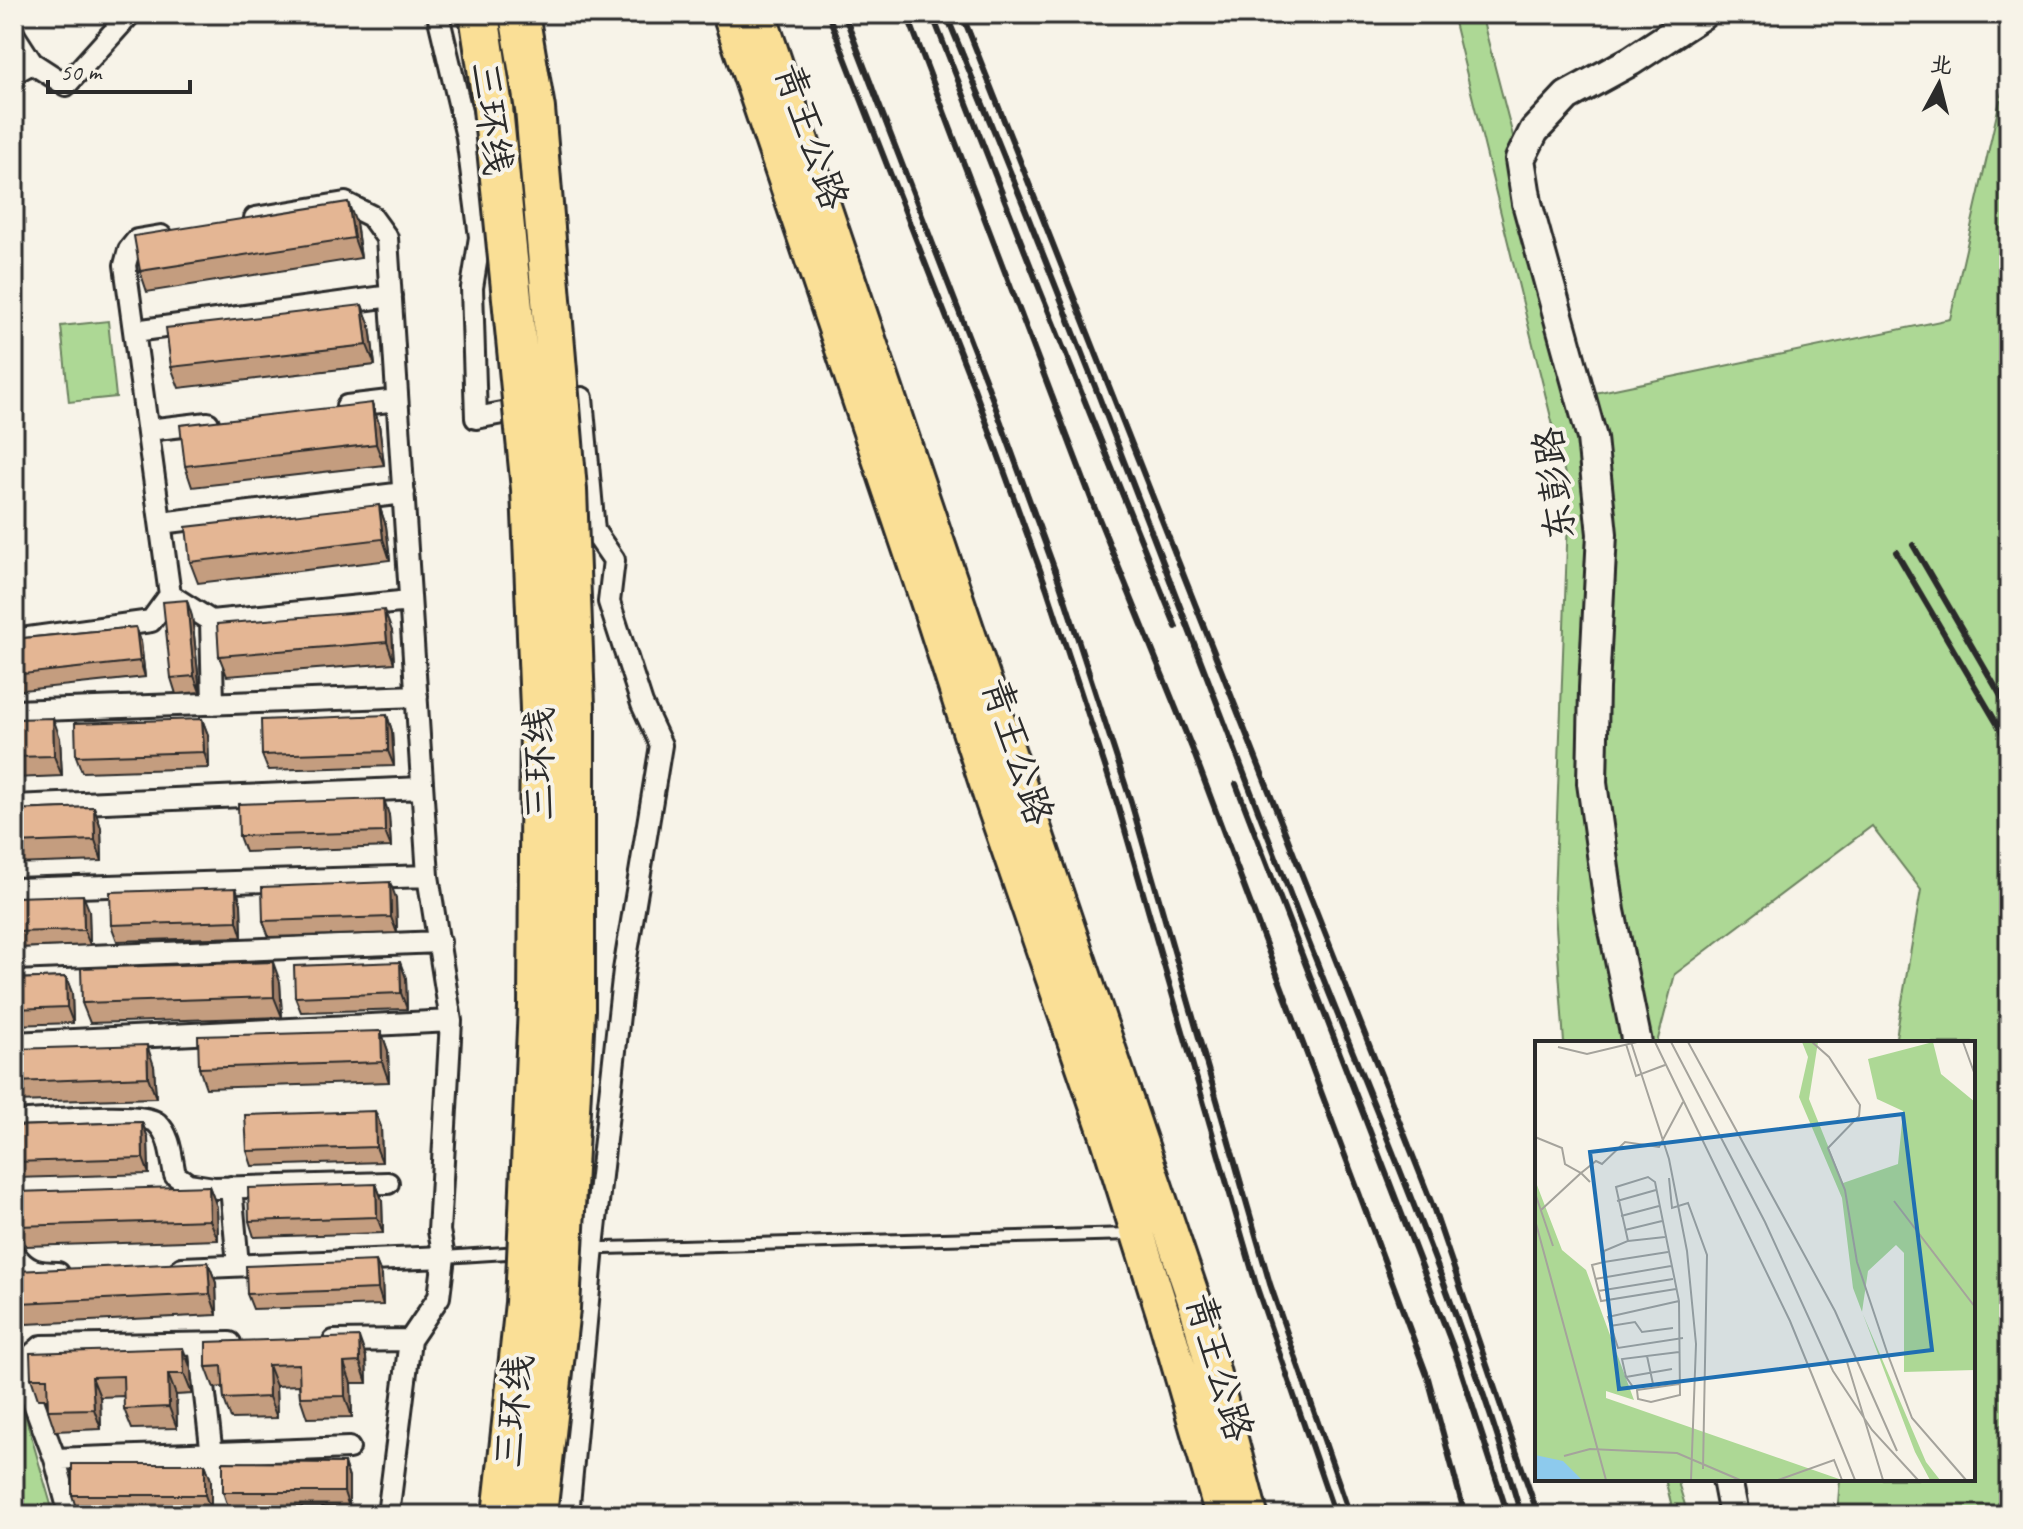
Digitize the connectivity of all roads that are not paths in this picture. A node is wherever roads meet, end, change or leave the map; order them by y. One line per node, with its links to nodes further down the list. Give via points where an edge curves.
1 (130, 14): 9 (street, via 66,85)
2 (479, 14): 59 (highway, 三环线, bridge, via 531,489 540,709 538,1006 525,1288)
3 (519, 14): 60 (highway, 三环线, bridge, via 535,109 567,490 575,705 572,1057 560,1308)
4 (729, 14): 39 (main road, 青王公路)
5 (759, 14): 63 (main road, 青王公路, via 1196,1306)
6 (1703, 14): 34 (street, 东彭路, via 1567,96 1534,131 1520,159 1527,203 1592,438 1602,534 1592,783 1610,911)
7 (436, 16): 40 (street, via 467,137 480,237 472,288 476,418 582,398 594,531 614,560 609,602 661,745 624,970)
8 (14, 35): 9 (street)
9 (23, 68)
10 (240, 221): 12 (street, via 345,203 371,216 387,238)
11 (181, 232): 13 (street, via 137,240 129,250 125,265)
12 (391, 296): 13 (street); 14 (street)
13 (135, 331): 17 (street)
14 (397, 400): 15 (street); 18 (street)
15 (320, 409)
16 (226, 421): 17 (street)
17 (148, 430): 19 (street)
18 (404, 493): 19 (street); 21 (street)
19 (161, 523): 20 (street)
20 (170, 595): 22 (street); 23 (street, via 151,621)
21 (410, 601): 22 (street); 24 (street)
22 (211, 621): 25 (street)
23 (14, 640)
24 (417, 696): 25 (street); 27 (street)
25 (213, 704): 26 (street)
26 (14, 711)
27 (422, 788): 28 (street); 29 (street)
28 (14, 806)
29 (428, 876): 30 (street); 31 (street)
30 (14, 889)
31 (440, 942): 32 (street); 33 (street)
32 (14, 959)
33 (451, 1021): 35 (street); 44 (street, via 439,1231)
34 (1637, 1041)
35 (14, 1043)
36 (14, 1122): 38 (street, via 134,1116 154,1120 166,1134 175,1175 188,1184)
37 (388, 1183): 38 (street)
38 (231, 1187): 45 (street)
39 (1138, 1234): 40 (lane); 62 (main road, 青王公路)
40 (593, 1247): 41 (lane); 61 (street)
41 (548, 1250)
42 (533, 1251): 44 (lane)
43 (14, 1254): 47 (street, via 25,1268 39,1273)
44 (444, 1257): 45 (street); 48 (street, via 439,1297)
45 (238, 1265): 46 (street)
46 (161, 1268)
47 (85, 1271)
48 (410, 1340): 49 (street); 58 (street)
49 (320, 1342)
50 (245, 1343): 51 (street)
51 (199, 1344): 53 (street); 54 (street, via 42,1346 27,1359 26,1382)
52 (349, 1448): 53 (street)
53 (212, 1453): 54 (street); 57 (street)
54 (55, 1459): 56 (street)
55 (1727, 1481): 64 (street)
56 (70, 1515)
57 (219, 1515)
58 (388, 1515)
59 (502, 1515)
60 (537, 1515)
61 (568, 1515)
62 (1222, 1515)
63 (1251, 1515)
64 (1734, 1515)

